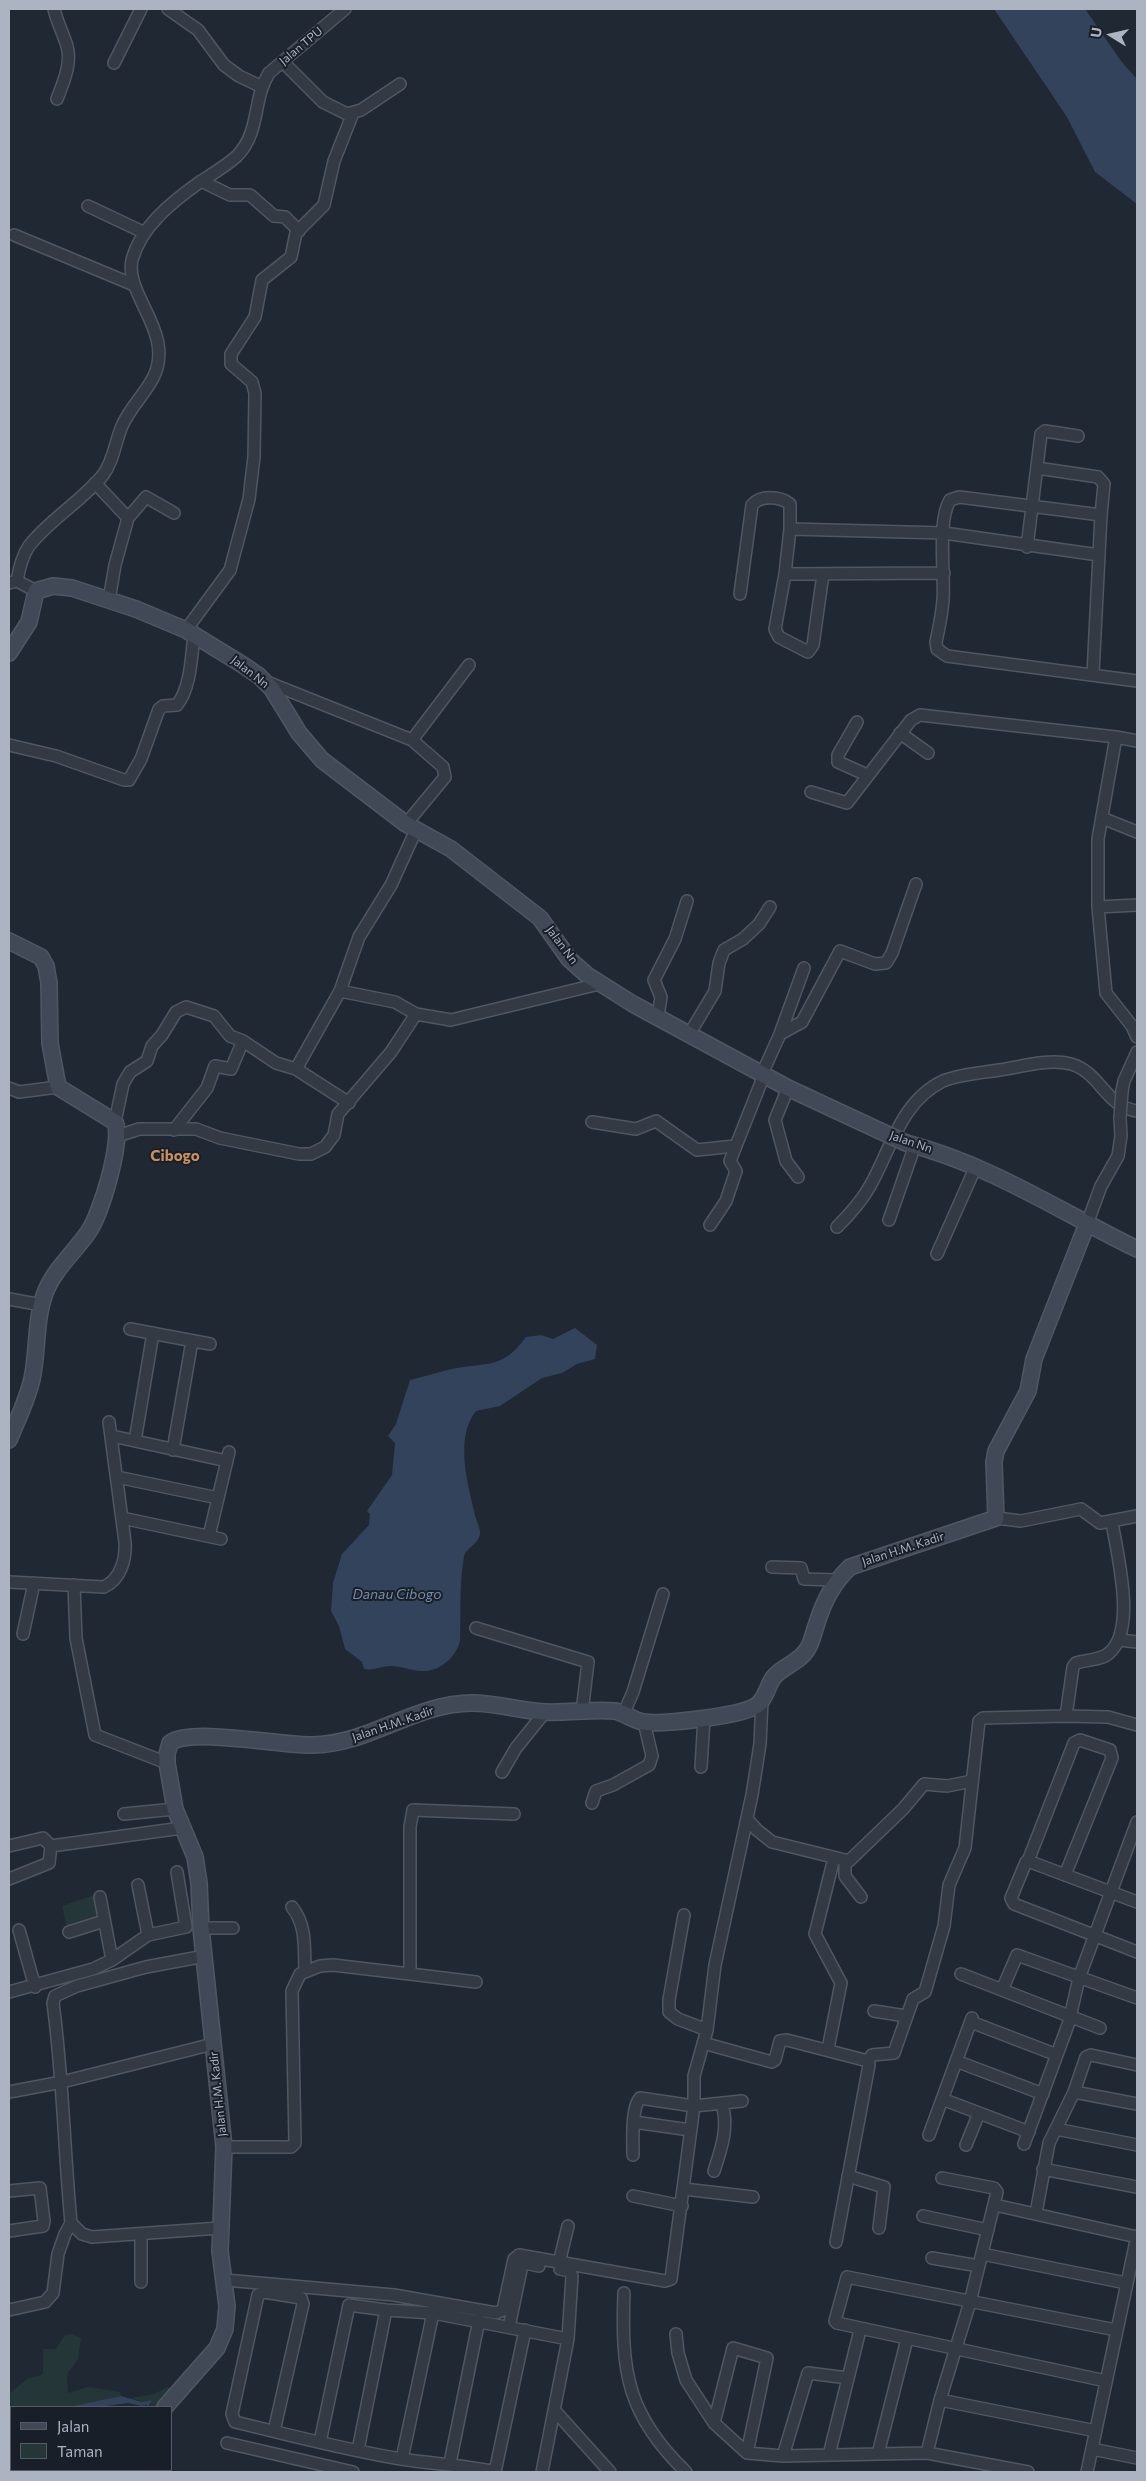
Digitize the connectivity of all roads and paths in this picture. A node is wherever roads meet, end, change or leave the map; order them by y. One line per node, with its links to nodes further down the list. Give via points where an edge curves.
1 (54, 9): 9 (street, via 67,45 68,59)
2 (141, 9): 6 (street)
3 (168, 9): 8 (street, via 198,30 224,65)
4 (345, 9): 5 (street, Jalan TPU)
5 (283, 62): 8 (street, Jalan TPU, via 269,73); 10 (street, via 324,102 342,112)
6 (114, 64)
7 (400, 84): 10 (street)
8 (262, 87): 11 (street, via 252,134 247,143 237,156)
9 (57, 99)
10 (353, 113): 13 (street, via 334,161 324,205)
11 (201, 181): 13 (street, via 230,195 250,195 274,216 285,217); 14 (street, via 171,204)
12 (88, 206): 14 (street)
13 (299, 230): 35 (street, via 294,236 291,257 262,280 252,323 230,358 231,364 252,382 254,393 254,457 249,499 230,570)
14 (145, 233): 16 (street, via 132,261)
15 (14, 235): 16 (street)
16 (134, 285): 19 (street, via 150,317 159,362 148,387 122,425 104,473)
17 (1078, 436): 18 (street, via 1043,432)
18 (1037, 468): 20 (street); 22 (street, via 1098,476 1104,484)
19 (95, 483): 23 (street); 31 (street, via 30,546)
20 (1033, 507): 22 (street); 25 (street, via 953,498 946,508); 26 (street)
21 (174, 514): 23 (street, via 146,497)
22 (1101, 515): 27 (street)
23 (128, 518): 34 (street)
24 (790, 529): 25 (street); 29 (street); 33 (street, via 790,504 786,501 763,498 752,505)
25 (944, 533): 26 (street); 28 (street)
26 (1027, 547): 27 (street)
27 (1099, 555): 38 (street)
28 (944, 573): 30 (street); 38 (street, via 936,642 941,653)
29 (785, 574): 30 (street); 30 (street, via 775,629 779,637 808,652 813,645)
30 (823, 574)
31 (13, 582): 32 (street)
32 (36, 591): 34 (street, Jalan Nn, via 53,586 72,588); 36 (street, via 29,622)
33 (740, 594)
34 (109, 600): 35 (street, Jalan Nn)
35 (190, 633): 39 (street, Jalan Nn); 46 (street, via 188,682 180,702 159,709 141,759 129,780 56,756)
36 (9, 653)
37 (469, 665): 44 (street)
38 (1093, 674): 40 (street)
39 (265, 681): 44 (street); 51 (street, Jalan Nn, via 322,760)
40 (1137, 681)
41 (857, 722): 48 (street, via 838,756 838,762)
42 (900, 733): 43 (street, via 910,720 928,715); 47 (street); 48 (street)
43 (1116, 738): 45 (street); 50 (street)
44 (412, 740): 51 (street, via 443,767 445,777)
45 (1137, 741)
46 (9, 745)
47 (928, 753)
48 (867, 775): 49 (street, via 847,803)
49 (811, 792)
50 (1102, 818): 52 (street); 56 (street, via 1098,847)
51 (411, 827): 60 (street, Jalan Nn, via 450,849 540,918 570,959); 61 (street, via 391,885 359,937)
52 (1137, 832)
53 (916, 884): 65 (street, via 886,963 875,964 840,951 802,1022)
54 (687, 901): 63 (street, via 675,939 654,980 661,998)
55 (1137, 905): 56 (street)
56 (1098, 907): 66 (street, via 1106,993)
57 (770, 908): 64 (street, via 759,924 724,950 715,991)
58 (9, 941): 71 (street, via 41,957 46,966 50,1043)
59 (804, 968): 65 (street)
60 (599, 984): 62 (street, via 451,1020); 63 (street, Jalan Nn)
61 (340, 991): 62 (street, via 395,1002); 69 (street)
62 (416, 1014): 74 (street, via 391,1052)
63 (658, 1016): 64 (street, Jalan Nn)
64 (690, 1033): 70 (street, Jalan Nn)
65 (780, 1034): 70 (street)
66 (1137, 1037)
67 (243, 1042): 69 (street, via 276,1063); 77 (street, via 230,1036 214,1016 186,1007 176,1012 152,1046 146,1061 130,1072 123,1084); 78 (street, via 231,1068 215,1066 207,1088)
68 (1137, 1052): 84 (street, bridge, via 1122,1091 1118,1156 1100,1186)
69 (296, 1069): 74 (street)
70 (763, 1074): 73 (street, Jalan Nn); 80 (street)
71 (58, 1087): 72 (street, via 19,1092); 77 (street)
72 (9, 1088)
73 (788, 1088): 79 (street, Jalan Nn, bridge); 82 (street, via 775,1120 786,1161)
74 (348, 1103): 78 (street, via 338,1114 334,1135 324,1147 311,1154 220,1138 196,1129)
75 (1137, 1111): 86 (street, via 1112,1100 1084,1070 1070,1064 1051,1062 942,1082 909,1109 862,1200)
76 (592, 1122): 80 (street, via 636,1129 656,1121 697,1150)
77 (117, 1129): 78 (street); 90 (street, via 98,1215 50,1283)
78 (174, 1130)
79 (911, 1144): 81 (street, Jalan Nn); 83 (street)
80 (735, 1146): 85 (street, via 730,1161 736,1171 722,1209)
81 (976, 1166): 84 (street, Jalan Nn); 88 (street)
82 (798, 1177)
83 (889, 1220)
84 (1086, 1224): 87 (street, Jalan Nn); 104 (street, via 1034,1359 1028,1390 996,1451)
85 (710, 1225)
86 (837, 1227)
87 (1137, 1249)
88 (937, 1254)
89 (9, 1299): 90 (street)
90 (42, 1305): 97 (street, via 32,1380)
91 (130, 1329): 92 (street)
92 (152, 1333): 93 (street); 98 (street)
93 (192, 1341): 94 (street); 99 (street)
94 (210, 1344)
95 (109, 1422): 96 (street)
96 (112, 1436): 98 (street); 100 (street)
97 (9, 1440)
98 (135, 1441): 99 (street)
99 (173, 1450): 101 (street, via 228,1456)
100 (117, 1477): 101 (street); 103 (street)
101 (218, 1498): 106 (street)
102 (1137, 1516): 105 (street)
103 (122, 1518): 106 (street); 112 (street, via 125,1551 115,1579 104,1587)
104 (996, 1518): 105 (street, via 1021,1521 1082,1509 1095,1522); 109 (street, Jalan H.M. Kadir, via 857,1564)
105 (1112, 1522): 116 (street, via 1124,1606)
106 (209, 1536): 107 (street)
107 (221, 1539)
108 (772, 1567): 109 (street, via 801,1568 804,1579)
109 (837, 1580): 118 (street, Jalan H.M. Kadir, via 828,1594 808,1649 795,1663 776,1675)
110 (9, 1582): 111 (street)
111 (34, 1583): 112 (street); 115 (street)
112 (74, 1585): 126 (street, via 76,1638 95,1735)
113 (663, 1594): 121 (street, via 634,1692)
114 (476, 1628): 120 (street, via 588,1662)
115 (24, 1634)
116 (1118, 1640): 117 (street); 122 (street, via 1108,1655 1076,1663 1072,1667)
117 (1137, 1642)
118 (762, 1700): 123 (street, Jalan H.M. Kadir, via 755,1707); 134 (street, via 760,1744)
119 (545, 1712): 120 (street, Jalan H.M. Kadir); 126 (street, Jalan H.M. Kadir, via 483,1703 456,1704 412,1714 340,1742 319,1745 181,1737 170,1743); 128 (street, via 516,1748)
120 (582, 1712): 121 (street, Jalan H.M. Kadir, via 615,1711)
121 (623, 1715): 124 (street, Jalan H.M. Kadir)
122 (1066, 1716): 125 (street, via 1108,1717); 129 (street, via 981,1719 976,1725)
123 (704, 1718): 124 (street, Jalan H.M. Kadir); 127 (street)
124 (644, 1722): 130 (street, via 652,1756 649,1765 596,1791)
125 (1137, 1725)
126 (167, 1763): 131 (street, Jalan H.M. Kadir)
127 (701, 1767)
128 (502, 1772)
129 (972, 1781): 139 (street, via 947,1786 924,1784 853,1860); 171 (street, via 965,1848 949,1885 944,1926 925,1992 914,1997)
130 (592, 1803)
131 (175, 1809): 132 (street); 136 (street, Jalan H.M. Kadir)
132 (124, 1814)
133 (514, 1814): 162 (street, via 413,1810 410,1826)
134 (747, 1819): 139 (street, via 772,1842); 174 (street, via 715,1965)
135 (1137, 1822): 145 (street)
136 (182, 1828): 138 (street); 152 (street, Jalan H.M. Kadir, via 195,1857 199,1882)
137 (9, 1846): 138 (street, via 43,1838)
138 (51, 1846): 143 (street, via 49,1863)
139 (839, 1859): 147 (street, via 845,1876); 177 (street, via 815,1934 841,1983)
140 (1028, 1861): 142 (street); 142 (street, via 1074,1743 1080,1740 1110,1750 1112,1758); 157 (street, via 1011,1898 1014,1904)
141 (177, 1872): 152 (street)
142 (1065, 1875): 145 (street)
143 (9, 1879)
144 (138, 1885): 156 (street)
145 (1111, 1892): 148 (street); 157 (street)
146 (100, 1897): 151 (street)
147 (861, 1897)
148 (1137, 1902)
149 (292, 1907): 161 (street, via 303,1927)
150 (684, 1915): 174 (street, via 669,2012 678,2020)
151 (104, 1921): 155 (street); 160 (street)
152 (193, 1927): 153 (street); 156 (street); 159 (street, Jalan H.M. Kadir)
153 (233, 1928)
154 (19, 1930): 166 (street)
155 (69, 1932)
156 (148, 1935): 160 (street)
157 (1094, 1935): 158 (street); 164 (street)
158 (1137, 1952)
159 (205, 1956): 176 (street, Jalan H.M. Kadir); 182 (street, via 146,1967 77,1986 55,1996 53,2003)
160 (112, 1960): 166 (street, via 74,1976)
161 (305, 1971): 162 (street, via 332,1965); 200 (street, via 300,1974 292,1991 294,2143 291,2147)
162 (410, 1974): 165 (street)
163 (961, 1974): 167 (street)
164 (1079, 1978): 167 (street, via 1017,1955); 169 (street); 172 (street)
165 (476, 1982)
166 (35, 1987): 168 (street)
167 (1002, 1990): 172 (street)
168 (9, 1992)
169 (1137, 1998)
170 (874, 2011): 171 (street)
171 (906, 2016): 179 (street, via 894,2053 872,2055)
172 (1070, 2016): 173 (street); 178 (street)
173 (1100, 2028)
174 (707, 2030): 175 (street)
175 (703, 2043): 177 (street, via 772,2062 782,2040); 190 (street, via 694,2076)
176 (213, 2044): 182 (street); 200 (street, Jalan H.M. Kadir)
177 (828, 2050): 179 (street)
178 (1057, 2056): 180 (street, via 971,2020); 185 (street)
179 (868, 2061): 204 (street)
180 (956, 2061): 185 (street); 186 (street)
181 (1137, 2065): 184 (street, via 1088,2055)
182 (62, 2082): 183 (street); 215 (street)
183 (9, 2092)
184 (1074, 2092): 189 (street); 193 (street)
185 (1043, 2094): 195 (street)
186 (942, 2099): 191 (street); 196 (street)
187 (742, 2100): 188 (street)
188 (721, 2103): 190 (street); 203 (street, via 726,2117 725,2127)
189 (1137, 2104)
190 (694, 2106): 192 (street, via 640,2098); 194 (street)
191 (979, 2113): 195 (street); 197 (street)
192 (634, 2122): 194 (street); 201 (street)
193 (1056, 2129): 199 (street); 202 (street, via 1049,2143)
194 (690, 2130): 207 (street)
195 (1028, 2132): 198 (street)
196 (928, 2136)
197 (966, 2144)
198 (1024, 2144)
199 (1137, 2145)
200 (224, 2147): 217 (street, Jalan H.M. Kadir)
201 (633, 2155)
202 (1044, 2169): 206 (street); 213 (street)
203 (714, 2171)
204 (848, 2176): 218 (street, via 884,2187); 223 (street)
205 (942, 2178): 211 (street, via 996,2188)
206 (1137, 2187)
207 (684, 2189): 210 (street); 212 (street)
208 (9, 2191): 220 (street, via 40,2188 44,2221 43,2226)
209 (633, 2196): 212 (street)
210 (753, 2197)
211 (995, 2205): 213 (street); 219 (street)
212 (682, 2206): 226 (street, via 672,2276 668,2280)
213 (1036, 2213): 222 (street)
214 (922, 2216): 219 (street)
215 (71, 2223): 221 (street, via 78,2232 92,2237); 233 (street, via 61,2243 54,2293 50,2299)
216 (568, 2226): 226 (street)
217 (220, 2228): 221 (street); 228 (street, Jalan H.M. Kadir)
218 (879, 2228)
219 (988, 2230): 224 (street)
220 (9, 2231)
221 (140, 2234): 229 (street)
222 (1137, 2236): 230 (street)
223 (836, 2242)
224 (982, 2254): 227 (street); 230 (street)
225 (932, 2258): 227 (street)
226 (559, 2263): 228 (street, via 516,2256 503,2310 496,2313 394,2295)
227 (979, 2266): 232 (street)
228 (225, 2280): 248 (street, Jalan H.M. Kadir, via 227,2306 221,2340)
229 (141, 2282)
230 (1126, 2283): 240 (street)
231 (624, 2293): 269 (street, via 624,2350 632,2391 652,2435)
232 (970, 2302): 239 (street, via 847,2277 835,2321); 240 (street); 244 (street)
233 (9, 2310)
234 (386, 2310): 235 (street); 253 (street, via 353,2304 347,2308); 256 (street)
235 (433, 2313): 236 (street); 263 (street)
236 (479, 2320): 237 (street); 264 (street)
237 (509, 2327): 238 (street); 242 (street, via 522,2265 570,2271)
238 (525, 2330): 242 (street); 266 (street)
239 (860, 2330): 243 (street); 245 (street)
240 (1116, 2330): 246 (street)
241 (676, 2334): 250 (street, via 686,2380)
242 (568, 2338): 249 (street)
243 (907, 2339): 244 (street); 259 (street)
244 (956, 2348): 246 (street); 247 (street)
245 (848, 2378): 260 (street); 261 (street, via 808,2373)
246 (1106, 2380): 252 (street)
247 (940, 2400): 252 (street); 258 (street)
248 (167, 2406)
249 (555, 2411): 267 (street); 268 (street)
250 (714, 2423): 257 (street); 257 (street, via 733,2348 767,2358)
251 (274, 2431): 251 (street, via 304,2304 301,2298 264,2292 258,2295 232,2414 235,2422); 253 (street)
252 (1096, 2431): 255 (street)
253 (320, 2442): 256 (street)
254 (227, 2443): 265 (street)
255 (1092, 2449): 262 (street); 271 (street)
256 (358, 2450): 263 (street)
257 (747, 2453): 261 (street)
258 (927, 2453): 259 (street); 270 (street)
259 (878, 2454): 260 (street)
260 (829, 2455): 261 (street)
261 (783, 2456)
262 (1137, 2458)
263 (402, 2459): 264 (street)
264 (450, 2463): 266 (street)
265 (353, 2472)
266 (495, 2472)
267 (542, 2472)
268 (610, 2472)
269 (686, 2472)
270 (1028, 2472)
271 (1087, 2472)

